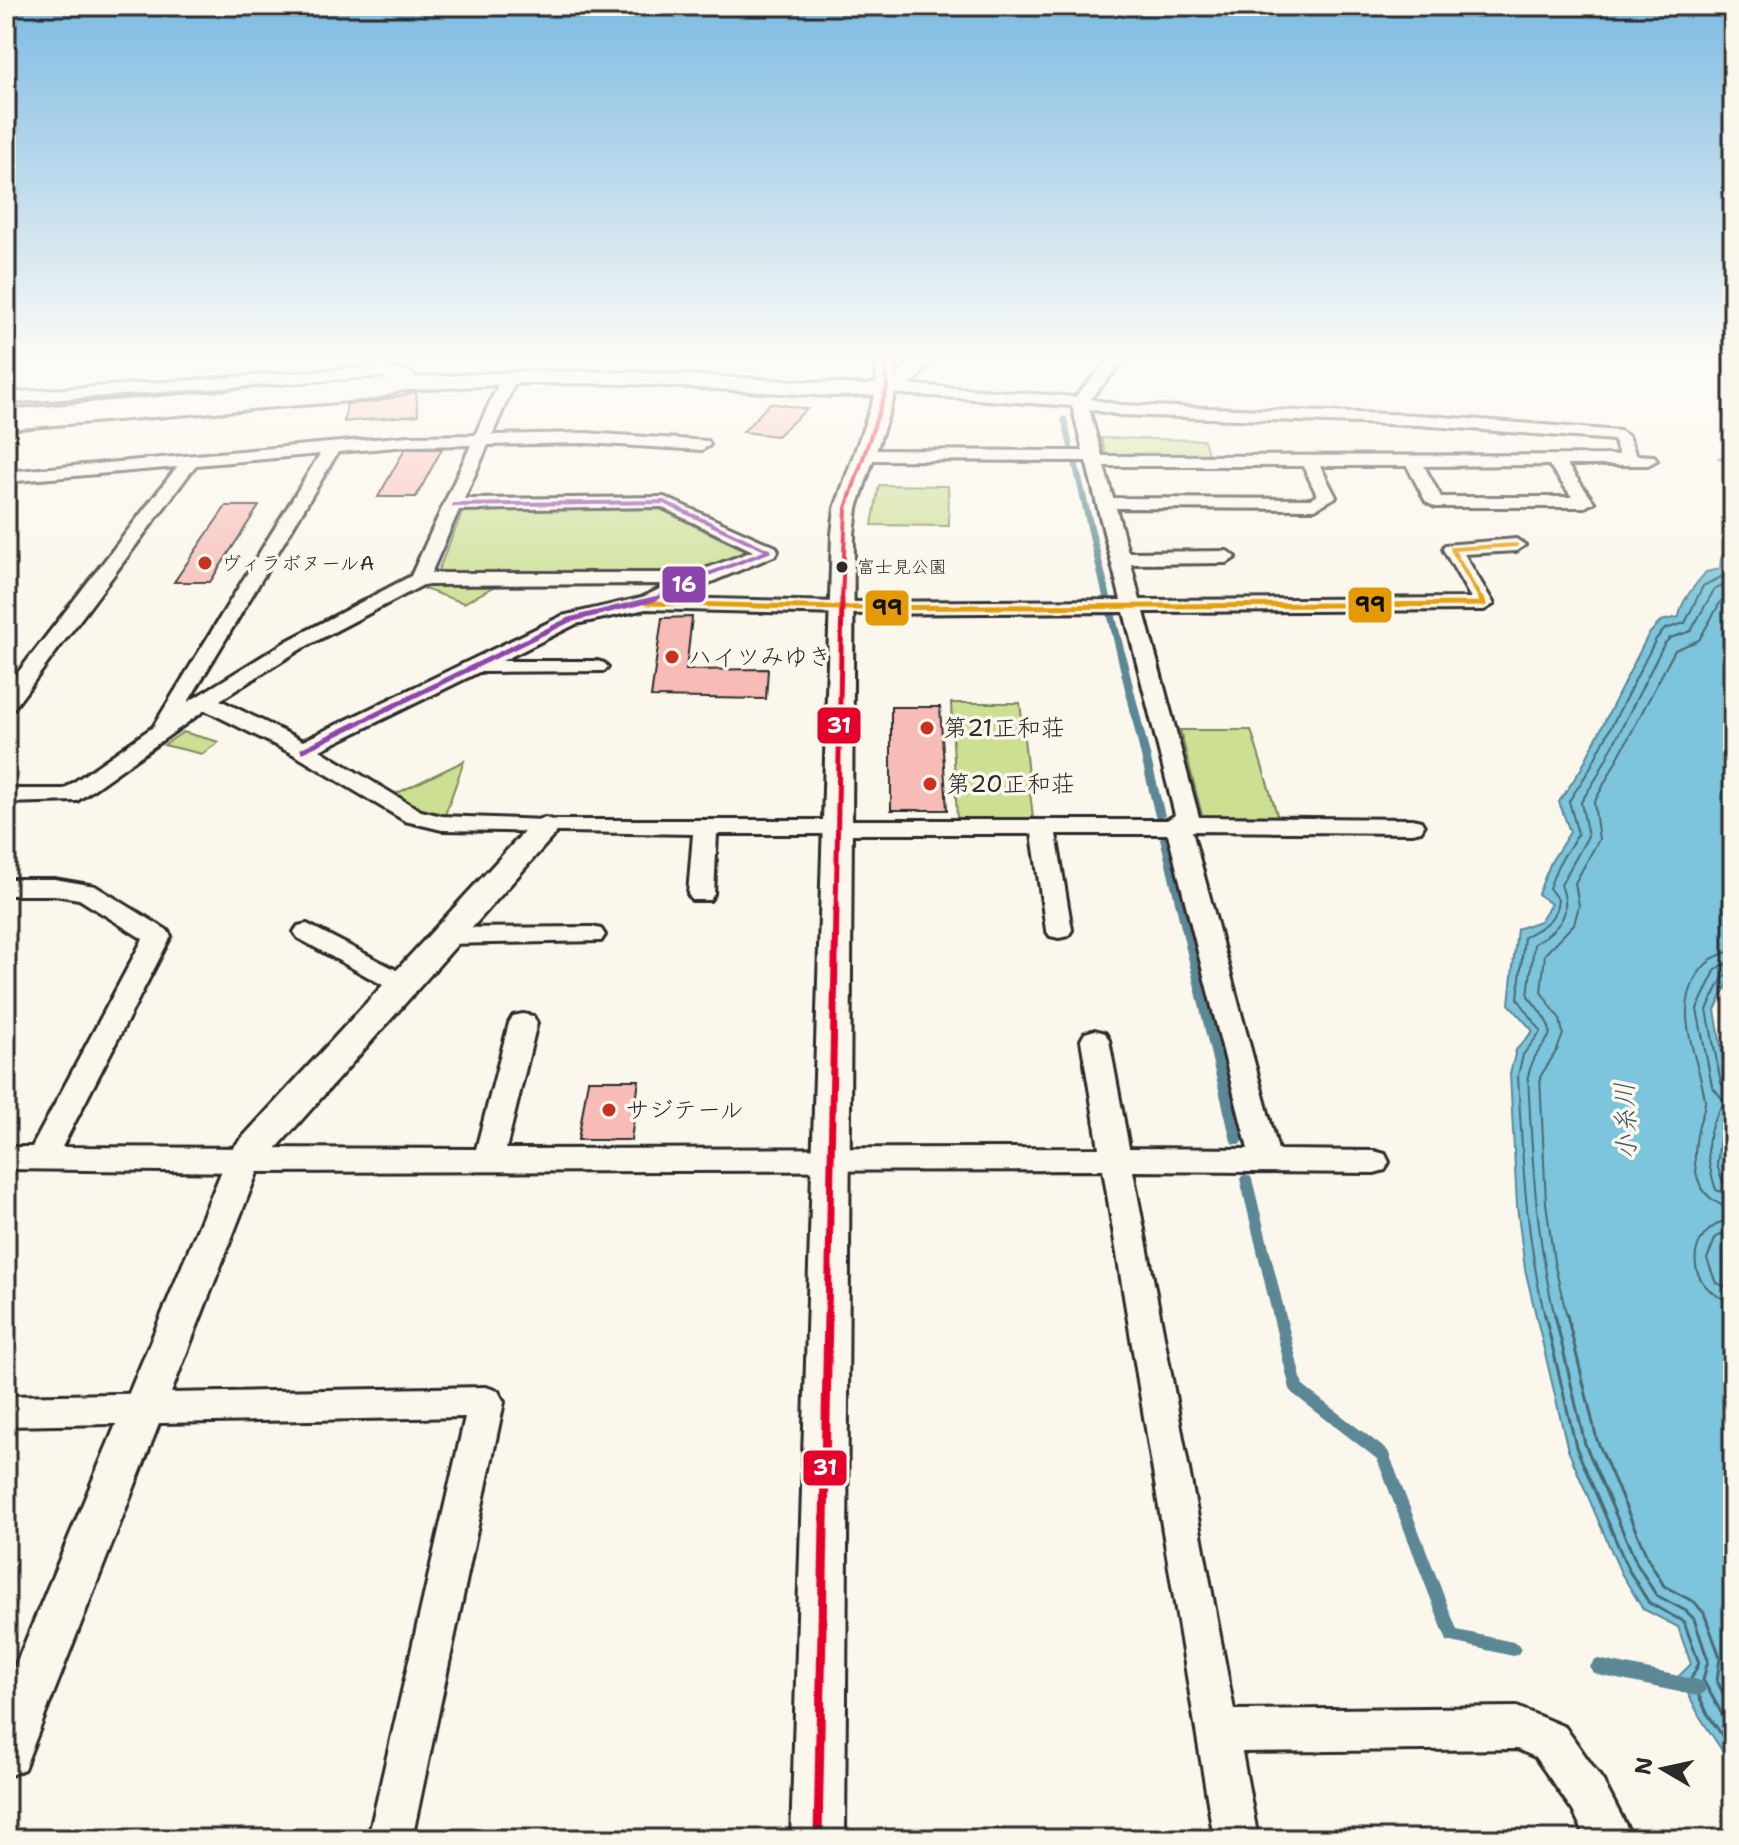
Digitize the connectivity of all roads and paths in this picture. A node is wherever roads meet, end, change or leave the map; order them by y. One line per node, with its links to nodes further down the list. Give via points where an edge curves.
1 (331, 448): 12 (street)
2 (332, 448): 30 (street)
3 (479, 448): 17 (street)
4 (867, 448): 7 (street)
5 (1091, 448): 8 (street)
6 (1625, 448): 10 (street)
7 (865, 455): 8 (street); 25 (street, via 846,508)
8 (1093, 458): 13 (street); 16 (street)
9 (1554, 460): 10 (street); 14 (street); 14 (street, via 1585,502 1435,502)
10 (1630, 460): 11 (street)
11 (1648, 460)
12 (190, 461): 15 (street); 29 (street)
13 (1309, 461): 14 (street); 16 (street, via 1327,497 1315,504)
14 (1413, 461)
15 (8, 478)
16 (1107, 503): 20 (street)
17 (454, 505): 21 (street, via 664,502 769,551); 22 (street)
18 (1516, 545): 24 (street, via 1452,549 1484,604)
19 (1227, 557): 20 (street)
20 (1121, 558): 24 (street)
21 (698, 578): 22 (street); 23 (street)
22 (419, 579): 28 (street, via 294,645)
23 (646, 603): 25 (street); 26 (street, via 569,620)
24 (1133, 604): 25 (street); 33 (street, via 1187,817)
25 (841, 608): 35 (street)
26 (475, 667): 27 (street); 31 (street)
27 (597, 667)
28 (204, 701): 30 (street); 31 (street)
29 (6, 703)
30 (160, 731): 32 (street, via 69,796)
31 (303, 750): 38 (street, via 413,816 442,823)
32 (6, 796)
33 (1178, 824): 36 (street); 37 (street); 54 (street)
34 (706, 825): 35 (street); 38 (street); 40 (street)
35 (838, 825): 36 (street); 51 (street)
36 (1043, 826): 41 (street)
37 (1412, 826)
38 (545, 827): 44 (street)
39 (6, 887): 48 (street, via 86,892 158,936)
40 (701, 894)
41 (1059, 930)
42 (307, 932): 45 (street)
43 (592, 935): 44 (street)
44 (445, 936): 45 (street)
45 (402, 984): 52 (street)
46 (523, 1023): 53 (street)
47 (1095, 1040): 50 (street)
48 (42, 1157): 49 (street); 52 (street)
49 (6, 1158)
50 (1117, 1159): 51 (street); 54 (street); 58 (street)
51 (831, 1160): 53 (street); 61 (street)
52 (243, 1161): 53 (street); 56 (street)
53 (488, 1161)
54 (1266, 1161): 55 (street)
55 (1374, 1162)
56 (144, 1407): 57 (street); 59 (street); 60 (street, via 486,1402)
57 (6, 1411)
58 (1219, 1731): 62 (street); 63 (street, via 1517,1728 1550,1742)
59 (6, 1751)
60 (390, 1839)
61 (818, 1839)
62 (1236, 1839)
63 (1611, 1839)

